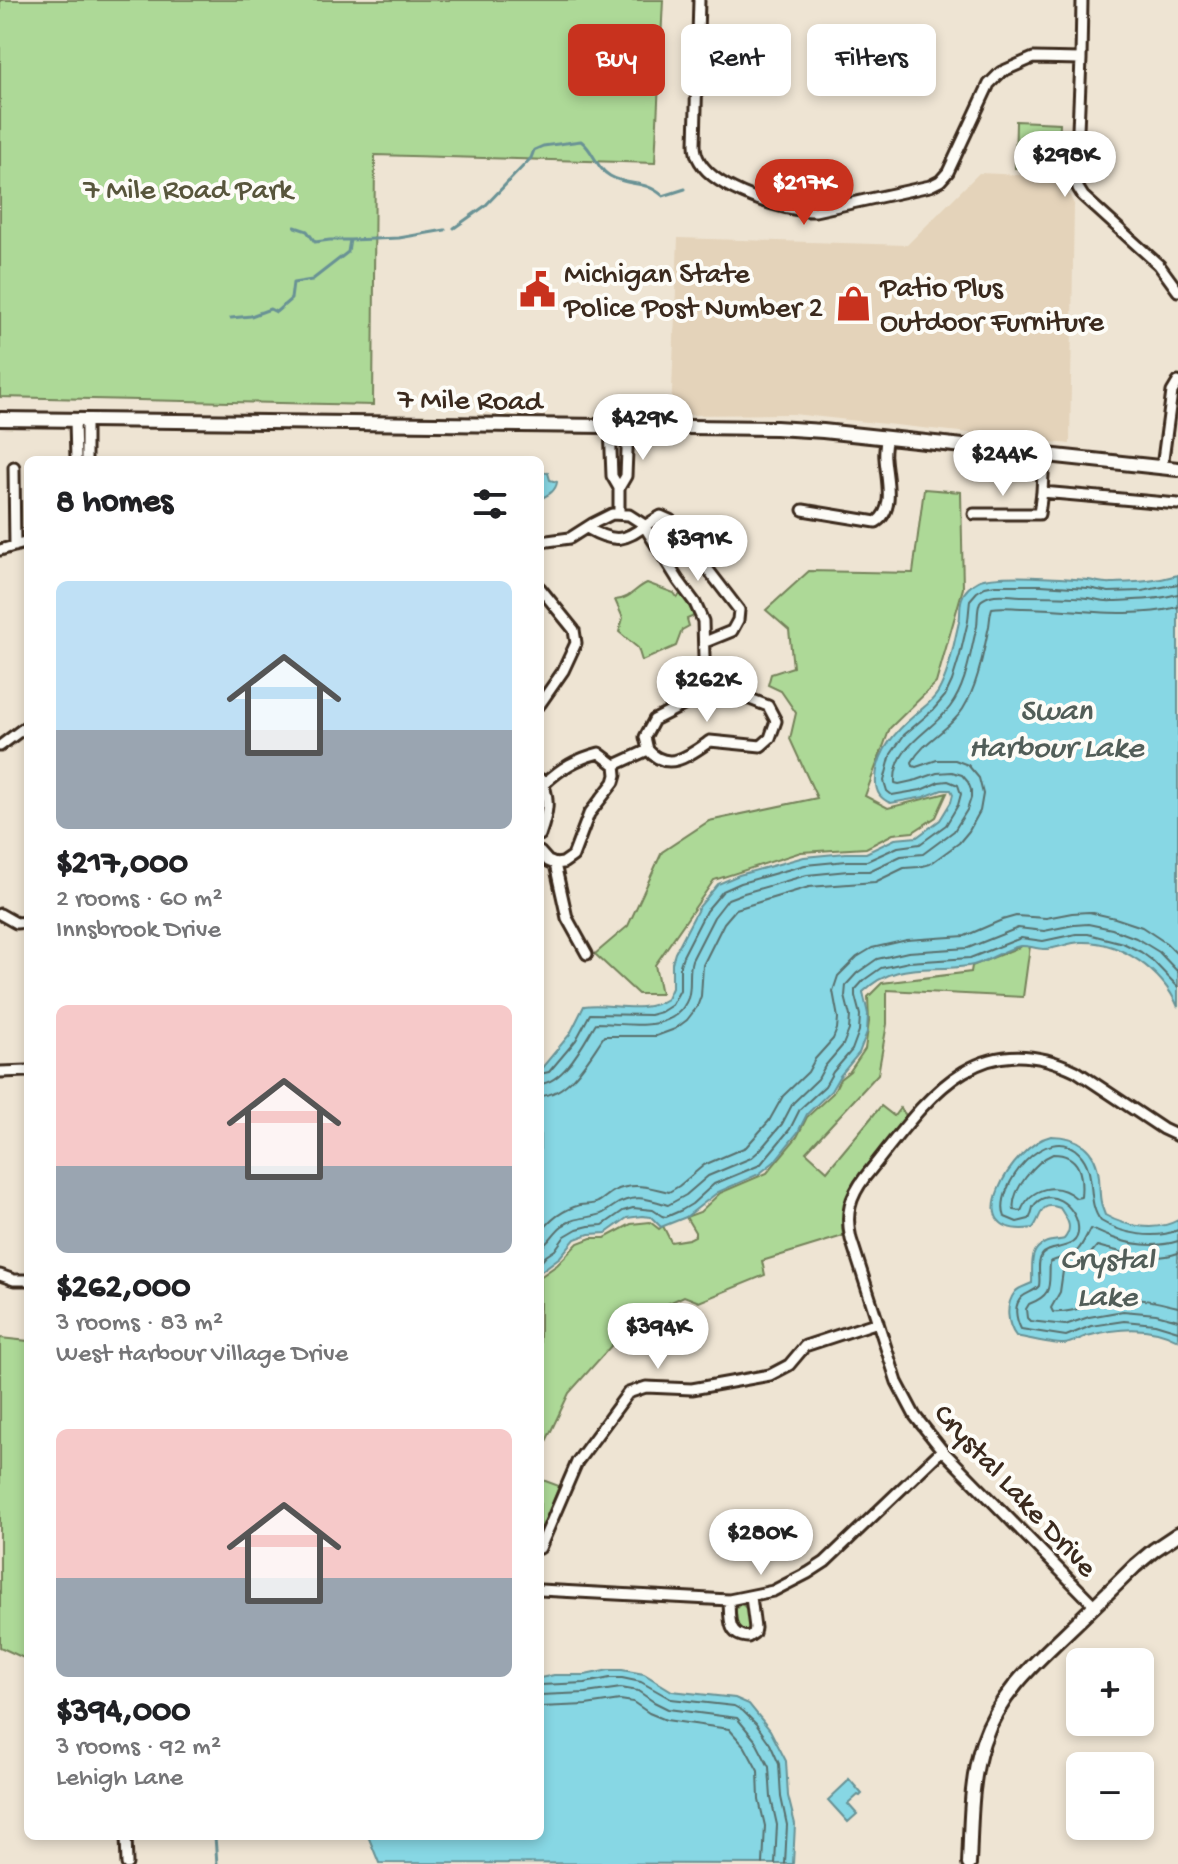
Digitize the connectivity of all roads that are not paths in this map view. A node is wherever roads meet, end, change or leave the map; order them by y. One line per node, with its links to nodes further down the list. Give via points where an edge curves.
1 (699, 0): 3 (street, via 695,144 700,162 738,193 803,211 934,184 948,172 996,76 1033,58)
2 (1082, 0): 3 (street)
3 (1081, 59): 4 (street, via 1078,188 1159,265)
4 (1178, 291)
5 (1178, 382): 16 (street, via 1172,392)
6 (0, 419): 7 (street, 7 Mile Road)
7 (81, 420): 8 (street, 7 Mile Road); 12 (street); 13 (street)
8 (610, 426): 9 (street, 7 Mile Road); 18 (street, via 612,476)
9 (628, 426): 10 (street, 7 Mile Road, via 776,428); 18 (street, via 626,476)
10 (886, 438): 11 (street, 7 Mile Road); 21 (street, via 887,504 882,518 876,522)
11 (1044, 455): 16 (street, 7 Mile Road); 19 (street)
12 (76, 456)
13 (86, 456)
14 (1178, 460): 17 (street)
15 (14, 467): 28 (street)
16 (1162, 467): 17 (street, 7 Mile Road)
17 (1178, 469)
18 (619, 488): 22 (street)
19 (1042, 492): 20 (street); 23 (street, via 1039,514)
20 (1178, 504)
21 (803, 510)
22 (619, 514): 24 (street); 25 (street)
23 (974, 514)
24 (644, 527): 25 (street, via 618,538); 31 (street, via 695,603); 31 (street, via 661,516 670,520 739,610 732,631)
25 (587, 528): 26 (street, via 570,538)
26 (544, 541)
27 (24, 543): 28 (street)
28 (15, 546): 29 (street)
29 (0, 550)
30 (544, 593): 33 (street, via 574,630 576,643)
31 (705, 642): 32 (street)
32 (705, 694): 36 (street, via 654,720 645,737); 36 (street, via 768,706 776,721 770,738 761,746 710,741 692,754 665,762)
33 (544, 698)
34 (24, 728): 35 (street)
35 (0, 746)
36 (648, 750): 37 (street)
37 (615, 765): 38 (street, via 599,753 580,758); 42 (street, via 614,782 589,814 573,856)
38 (544, 781)
39 (544, 788): 40 (street)
40 (544, 822)
41 (544, 856): 42 (street)
42 (555, 864): 45 (street, via 567,918)
43 (0, 914): 44 (street)
44 (24, 922)
45 (587, 954)
46 (24, 1071): 47 (street)
47 (0, 1072)
48 (1178, 1136): 51 (street, Crystal Lake Drive, via 1058,1062 1009,1057 960,1073 935,1092 865,1177 850,1204 851,1239)
49 (0, 1275): 50 (street)
50 (24, 1280)
51 (878, 1322): 52 (street, Crystal Lake Drive, via 907,1403); 54 (street, via 805,1346 789,1365 770,1375 692,1389 646,1387 628,1393 571,1473)
52 (942, 1450): 56 (street, via 825,1562); 58 (street, Crystal Lake Drive)
53 (1178, 1534): 58 (street)
54 (544, 1538)
55 (544, 1590): 57 (street)
56 (751, 1597): 57 (street); 57 (street, via 755,1628 748,1637 733,1630)
57 (729, 1600)
58 (1094, 1605): 61 (street, via 1018,1681 992,1722 975,1773)
59 (126, 1840): 60 (street)
60 (127, 1864)
61 (969, 1864)

